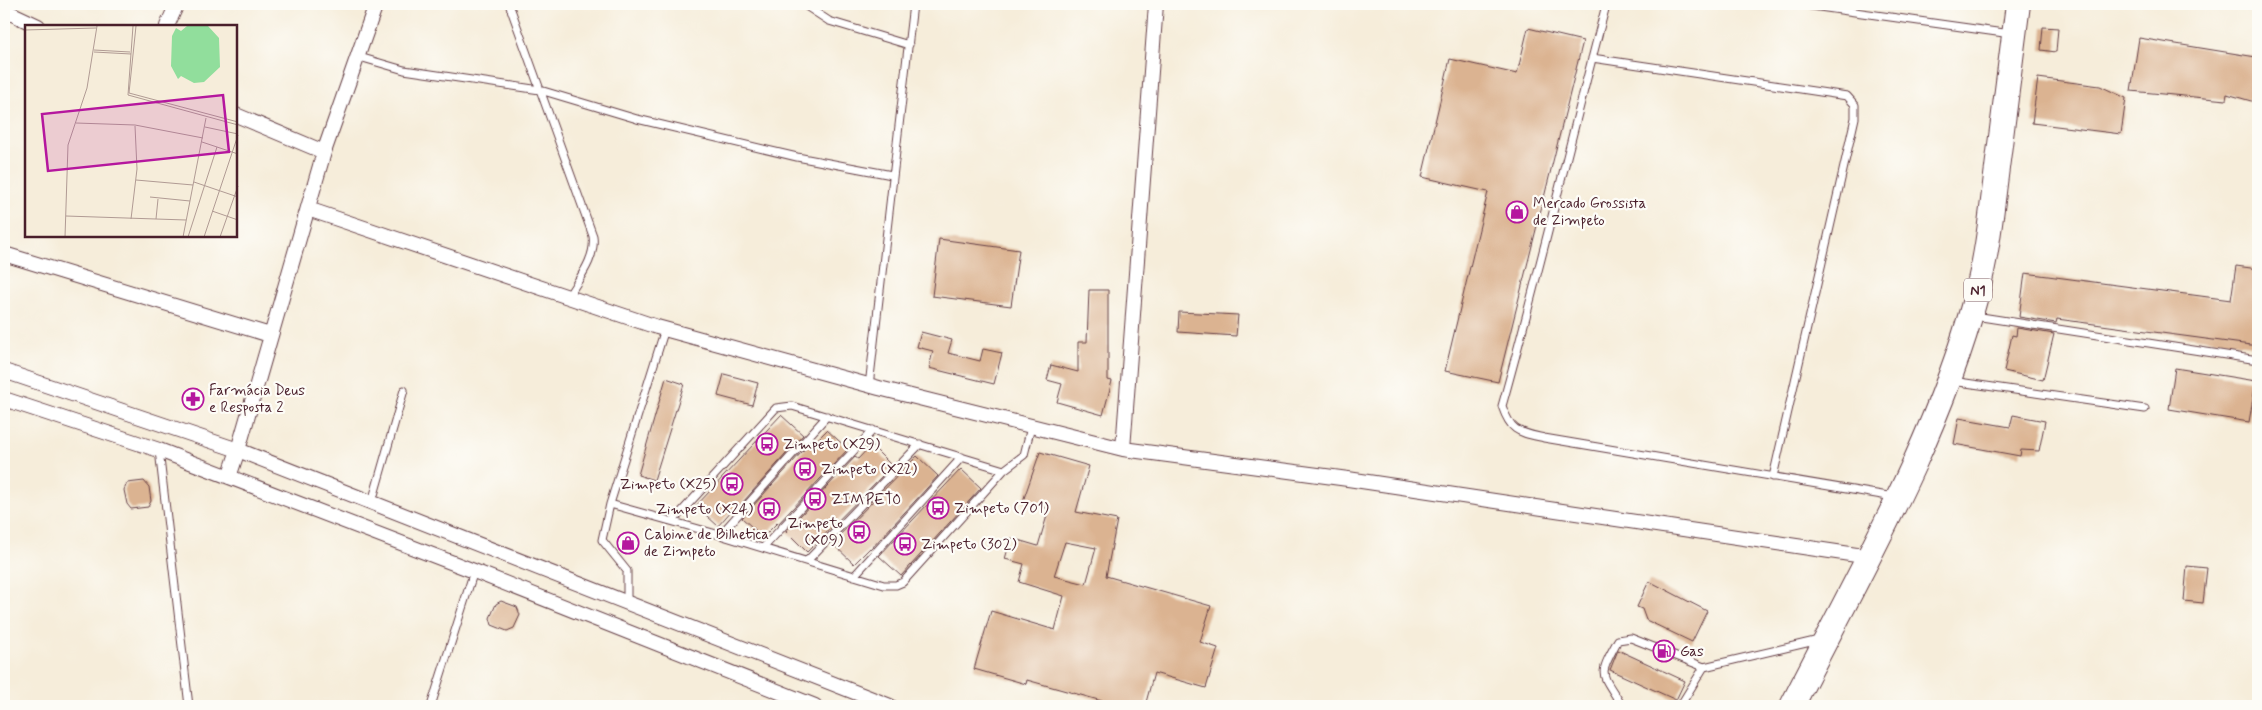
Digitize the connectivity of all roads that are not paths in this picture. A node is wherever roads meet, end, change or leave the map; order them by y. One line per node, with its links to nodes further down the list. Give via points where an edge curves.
1 (177, 4): 12 (street)
2 (376, 4): 15 (street)
3 (510, 4): 17 (lane)
4 (803, 4): 14 (lane, via 829,21)
5 (913, 4): 14 (lane)
6 (1156, 4): 38 (street)
7 (1608, 4): 16 (lane)
8 (1798, 4): 13 (lane)
9 (2018, 4): 13 (highway, N1)
10 (4, 10): 11 (street)
11 (36, 25)
12 (167, 25)
13 (2014, 34): 24 (highway, N1, via 1986,248)
14 (909, 45): 20 (lane)
15 (356, 56): 17 (lane, via 404,70); 19 (street)
16 (1592, 58): 44 (lane, via 1502,406 1507,422 1521,433 1544,438); 44 (lane, via 1847,96 1855,105 1855,118)
17 (540, 90): 20 (lane, via 637,119 797,157); 23 (lane, via 593,236 590,260)
18 (238, 116): 19 (street)
19 (324, 152): 21 (street)
20 (892, 175): 30 (lane)
21 (308, 209): 23 (street); 26 (street)
22 (4, 254): 26 (street)
23 (568, 297): 25 (street)
24 (1971, 315): 27 (lane); 29 (highway, N1)
25 (664, 329): 30 (street); 47 (lane)
26 (270, 335): 40 (street)
27 (2258, 360)
28 (4, 371): 40 (street)
29 (1948, 380): 33 (lane); 45 (highway, N1)
30 (869, 386): 35 (street)
31 (404, 390): 46 (lane)
32 (4, 399): 39 (street)
33 (2145, 409)
34 (827, 416): 36 (lane); 48 (lane, via 792,406 776,408); 49 (lane)
35 (1031, 427): 38 (street); 42 (lane, via 1024,455)
36 (873, 430): 37 (lane); 50 (lane)
37 (920, 444): 41 (lane); 52 (lane)
38 (1123, 449): 51 (street, via 1348,479)
39 (159, 450): 43 (street); 58 (lane)
40 (238, 450): 43 (street); 46 (street)
41 (962, 457): 42 (lane); 54 (lane)
42 (1004, 470): 54 (lane, via 903,582 884,585)
43 (229, 477): 53 (street)
44 (1773, 477): 45 (lane)
45 (1897, 497): 51 (highway, N1)
46 (372, 502): 55 (street)
47 (610, 504): 48 (lane); 55 (lane, via 602,540 627,571)
48 (673, 521): 49 (lane)
49 (720, 535): 50 (lane)
50 (763, 548): 52 (lane)
51 (1870, 557): 56 (highway, N1)
52 (807, 561): 54 (lane)
53 (474, 570): 59 (lane); 60 (street)
54 (854, 576)
55 (627, 603): 61 (street)
56 (1826, 638): 57 (lane); 64 (highway, N1)
57 (1704, 667): 62 (lane, via 1631,638 1618,640 1603,673); 63 (lane)
58 (188, 706)
59 (431, 706)
60 (815, 706)
61 (890, 706)
62 (1622, 706)
63 (1680, 706)
64 (1792, 706)

